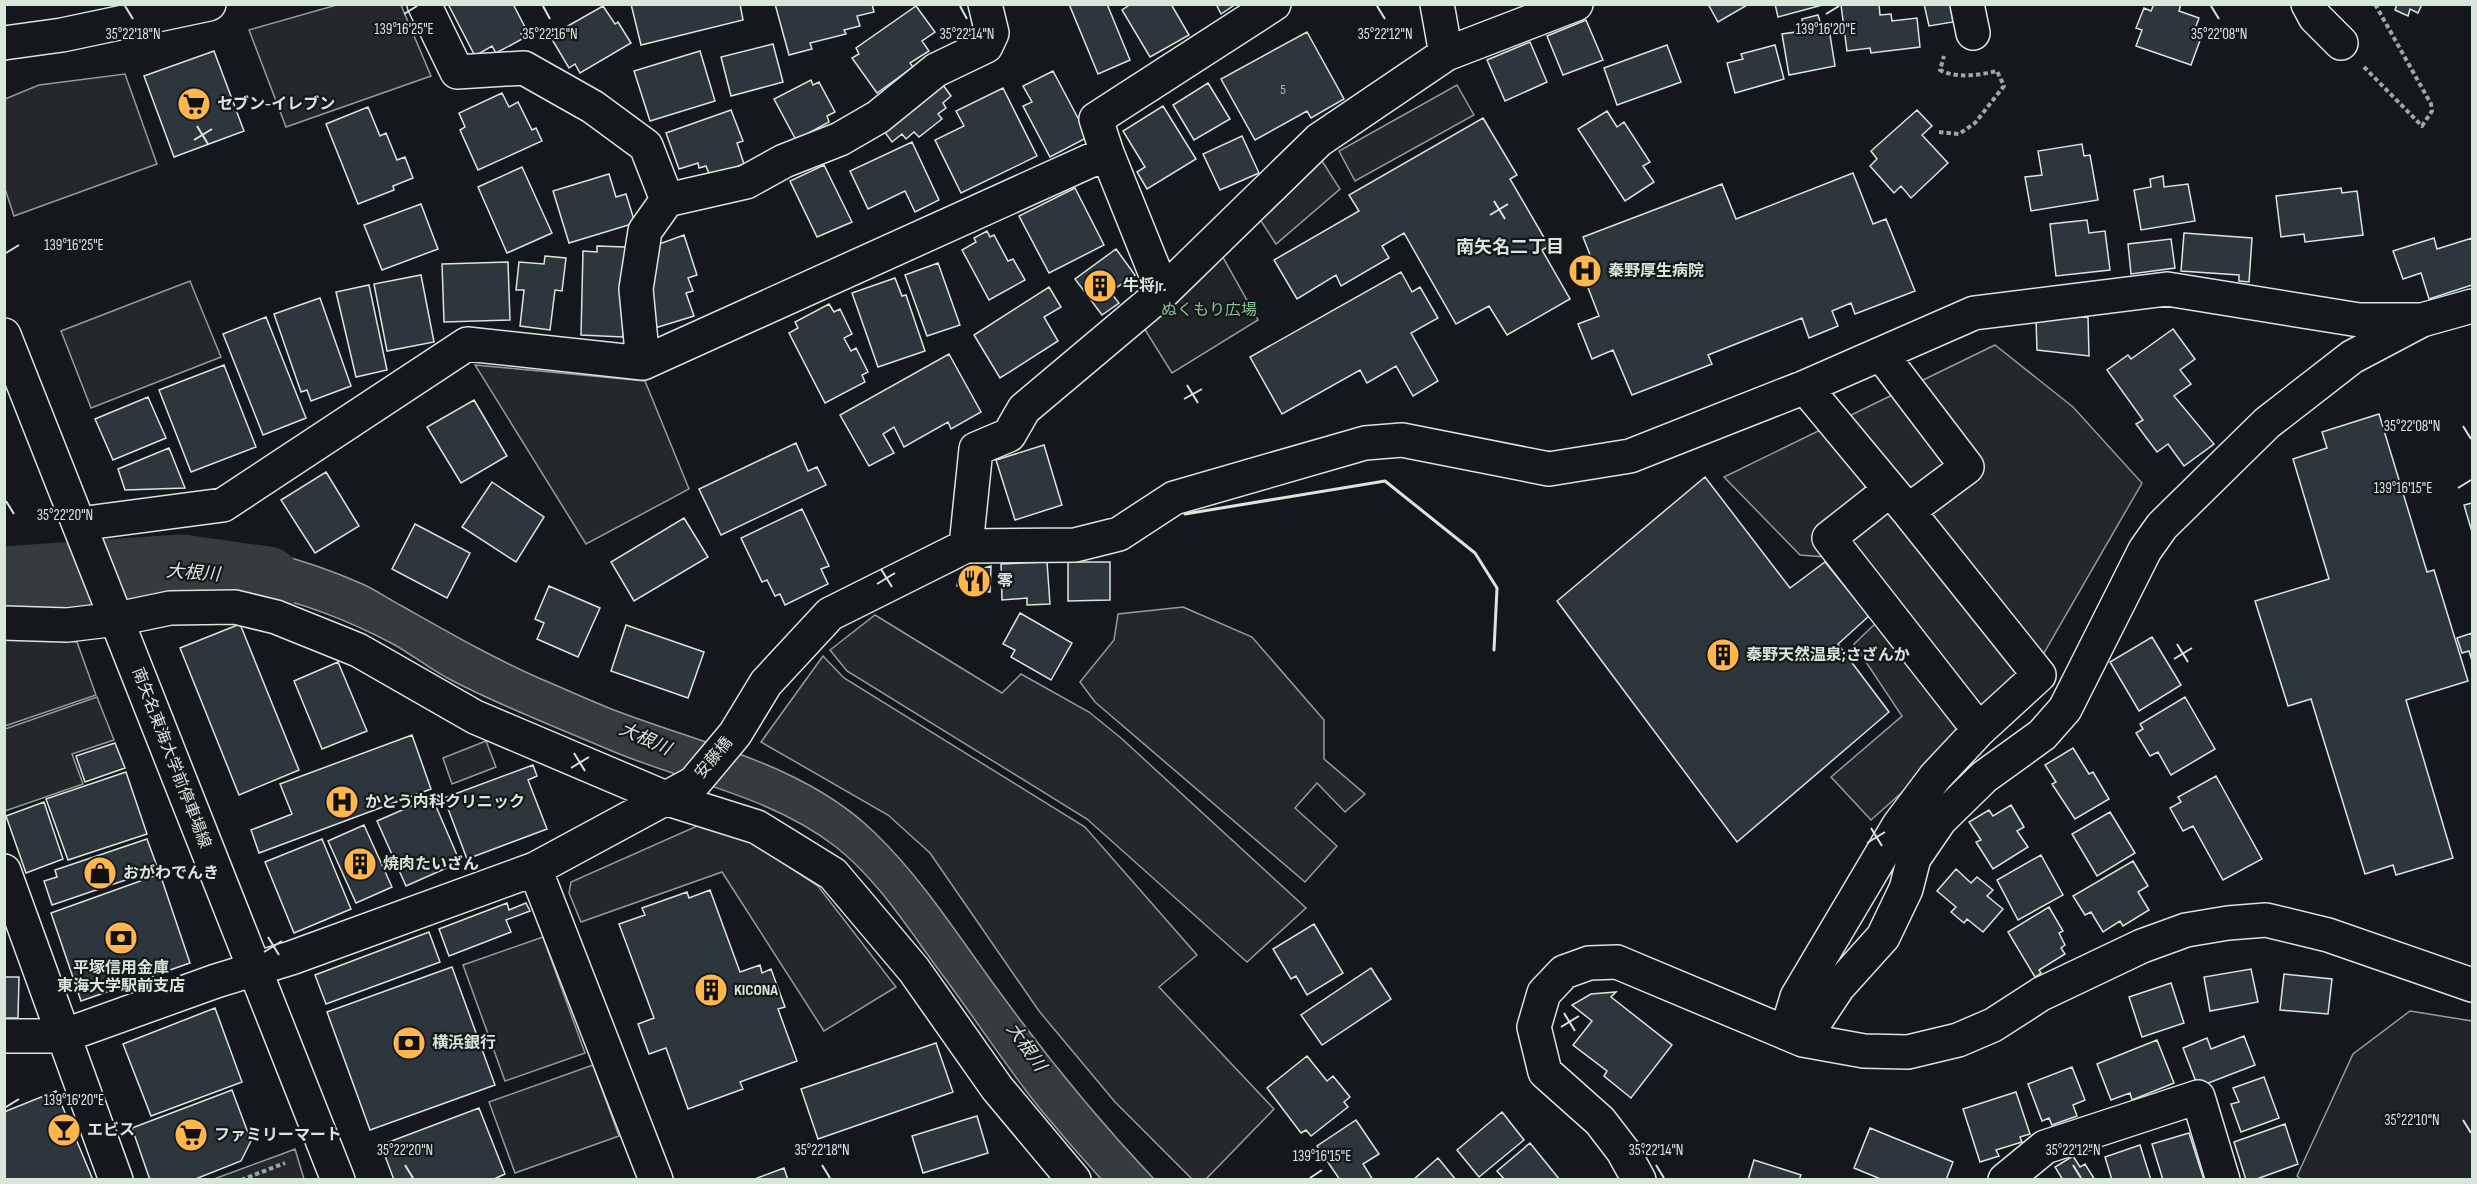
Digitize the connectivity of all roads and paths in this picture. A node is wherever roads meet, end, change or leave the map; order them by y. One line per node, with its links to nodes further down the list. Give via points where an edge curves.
1 (209, 4): 10 (street)
2 (424, 4): 15 (street, via 457,72 524,68 593,107 646,146)
3 (986, 4): 15 (street, via 992,33 986,46 936,70 878,117 840,140 784,161 746,182)
4 (1274, 4): 14 (street, via 1096,119)
5 (1437, 4): 12 (street)
6 (1576, 4): 12 (street)
7 (2308, 4): 11 (street, via 2315,17)
8 (2375, 4): 11 (path, via 2431,104 2432,111 2422,126)
9 (1970, 19): 13 (path, via 1944,55 1940,70 1949,75 1980,75 1997,70 2004,86 1975,123 1959,135)
10 (4, 43)
11 (2341, 43)
12 (1446, 54): 16 (street, via 1319,140)
13 (1939, 132)
14 (1107, 153): 16 (street); 21 (street)
15 (667, 200): 21 (street, via 645,231 636,289)
16 (1163, 292): 25 (street, via 1024,409 1009,435 976,449)
17 (2472, 306): 18 (street)
18 (2422, 320): 20 (street, via 2359,320 2167,290 1974,313); 36 (street, via 2352,357 2267,423 2162,526 2145,550 2065,709 2042,735 1984,777 1940,820 1914,858 1906,889 1883,937)
19 (4, 335): 24 (street, 南矢名東海大学前停車場線)
20 (1881, 354): 22 (street); 23 (street, via 1968,467)
21 (643, 363): 24 (street, via 467,344 223,505)
22 (1805, 387): 23 (street); 25 (street, via 1630,456 1549,469 1402,440 1365,443 1174,498 1119,534 1075,545)
23 (1899, 500): 28 (street, via 2039,675); 28 (street, via 1828,538)
24 (81, 530): 26 (street, 南矢名東海大学前停車場線)
25 (966, 546): 29 (street, 安藤橋, via 830,614 766,682 735,734)
26 (115, 614): 27 (street, via 67,625); 29 (street, via 235,607 276,617 357,650 475,717); 32 (street, 南矢名東海大学前停車場線)
27 (4, 623)
28 (1979, 730): 36 (street, via 1935,777 1899,825 1797,997)
29 (681, 791): 30 (street); 42 (street, via 757,827 833,874 914,970 998,1088)
30 (535, 868): 32 (street); 41 (street)
31 (4, 871): 35 (street)
32 (255, 969): 35 (street); 40 (street, 南矢名東海大学前停車場線)
33 (2472, 986): 36 (street, via 2328,935 2266,920 2186,930 2142,946 2041,994 1993,1025 1958,1040 1908,1052 1864,1051)
34 (4, 1035): 35 (street)
35 (63, 1036): 38 (street)
36 (1794, 1036): 43 (street, via 1617,962 1589,963 1564,972 1544,993 1534,1027 1545,1072 1600,1121)
37 (285, 1163): 39 (path)
38 (116, 1179)
39 (241, 1179)
40 (338, 1179)
41 (656, 1179)
42 (1074, 1179)
43 (1639, 1179)
44 (2005, 1179): 45 (street, via 2045,1148 2198,1097)
45 (2223, 1179)

